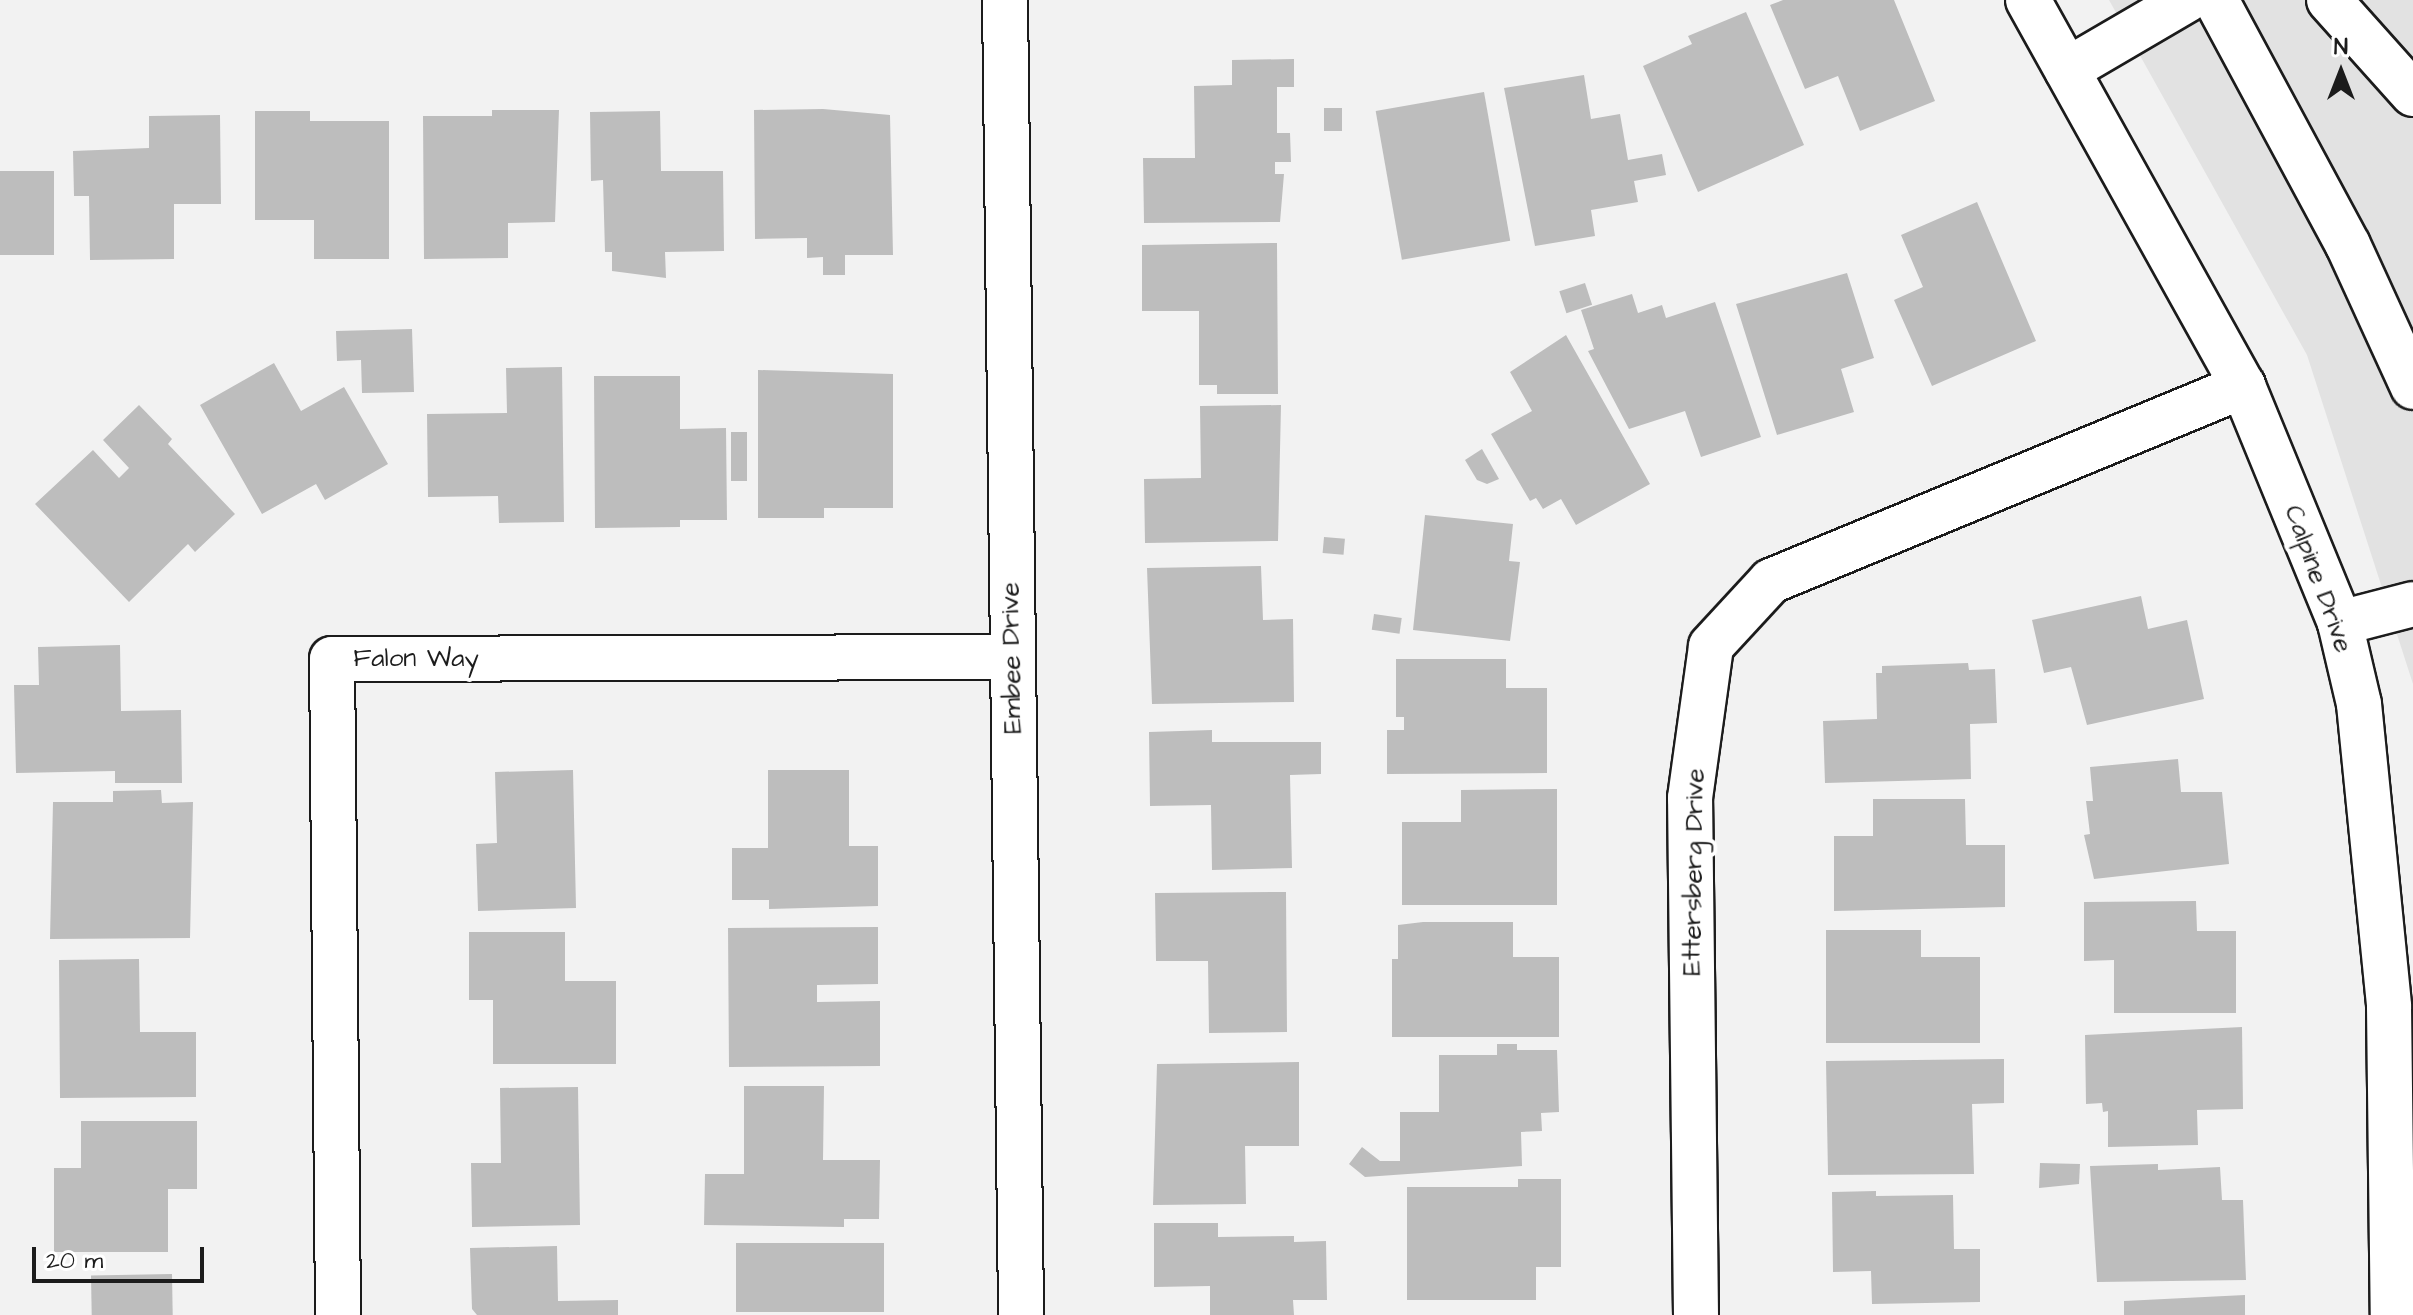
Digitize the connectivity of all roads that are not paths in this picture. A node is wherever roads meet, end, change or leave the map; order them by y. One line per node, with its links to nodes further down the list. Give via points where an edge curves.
1 (1005, 0): 12 (street, Embee Drive)
2 (2028, 0): 6 (street, Calpine Drive)
3 (2187, 0): 6 (street)
4 (2216, 0): 9 (street, via 2348,245)
5 (2329, 0): 7 (street)
6 (2067, 70): 8 (street, Calpine Drive)
7 (2413, 94)
8 (2243, 386): 11 (street, Calpine Drive); 16 (street, Ettersberg Drive, via 1771,581 1711,646 1690,798)
9 (2413, 387)
10 (2413, 604): 11 (street)
11 (2340, 623): 13 (street, Calpine Drive, via 2359,704)
12 (1011, 657): 14 (street, Falon Way, via 332,659); 15 (street, Embee Drive)
13 (2401, 1005): 17 (street, Calpine Drive)
14 (338, 1315)
15 (1021, 1315)
16 (1696, 1315)
17 (2393, 1315)

